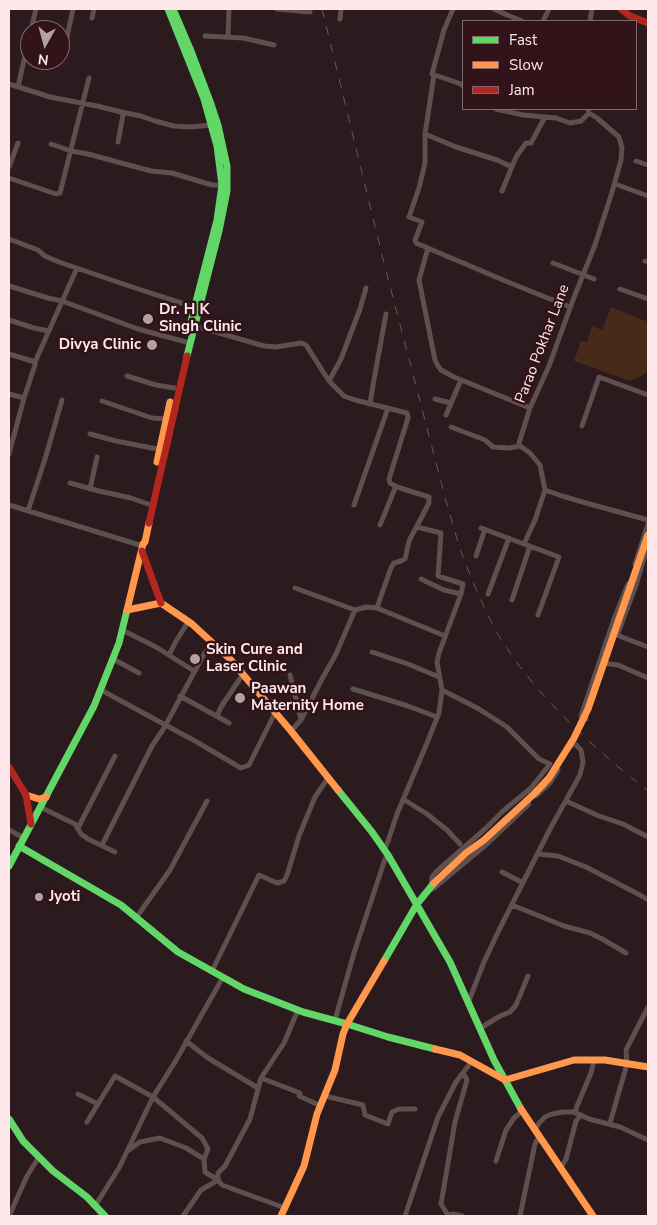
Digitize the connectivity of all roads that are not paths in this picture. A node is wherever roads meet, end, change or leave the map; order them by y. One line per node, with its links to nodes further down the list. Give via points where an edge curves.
1 (74, 9): 16 (street)
2 (94, 9): 12 (street)
3 (168, 9): 31 (main road)
4 (173, 9): 61 (main road, via 211,104 227,166 228,191)
5 (229, 9): 18 (street)
6 (277, 9): 11 (street)
7 (341, 9): 13 (street)
8 (453, 9): 21 (street, via 444,30)
9 (494, 9): 14 (street)
10 (621, 9): 15 (main road)
11 (310, 12)
12 (92, 18)
13 (340, 19)
14 (520, 20)
15 (648, 22)
16 (70, 26)
17 (205, 36): 18 (street)
18 (228, 37): 19 (street)
19 (274, 45)
20 (22, 70): 25 (street)
21 (434, 75): 24 (street); 32 (street)
22 (89, 78): 26 (street)
23 (9, 84): 25 (street)
24 (462, 85)
25 (18, 86): 26 (street)
26 (82, 103): 29 (street); 36 (street)
27 (518, 111): 30 (street)
28 (589, 111): 30 (street, via 581,122 576,123); 42 (street, Parao Pokhar Lane, via 621,142 622,153)
29 (121, 112): 31 (street, via 174,126); 33 (street)
30 (545, 117): 40 (street, via 531,143 526,143)
31 (212, 126): 43 (main road)
32 (425, 134): 40 (street); 47 (street, via 425,163 409,217 422,222 416,243)
33 (118, 142)
34 (18, 143): 39 (street)
35 (51, 144): 36 (street)
36 (71, 151): 41 (street, via 60,193); 43 (street, via 200,183)
37 (636, 161): 38 (street)
38 (648, 165)
39 (9, 167)
40 (512, 167): 44 (street)
41 (9, 178)
42 (614, 184): 45 (street); 50 (street, Parao Pokhar Lane)
43 (222, 185): 57 (main road, via 217,220)
44 (502, 191)
45 (648, 196)
46 (9, 239): 49 (street)
47 (428, 248): 58 (street); 67 (street, via 419,280 436,360 441,370)
48 (553, 263): 50 (street)
49 (77, 268): 56 (street); 57 (street)
50 (583, 276): 51 (street); 58 (street, Parao Pokhar Lane)
51 (594, 279)
52 (9, 286): 56 (street)
53 (366, 288): 68 (street, via 341,359)
54 (620, 289): 55 (street)
55 (648, 299)
56 (62, 301): 62 (street); 63 (street, via 138,329)
57 (194, 306): 63 (main road)
58 (570, 307): 79 (street, Parao Pokhar Lane)
59 (386, 314): 77 (street)
60 (9, 320): 62 (street)
61 (195, 326): 68 (street, via 264,346 301,342); 106 (main road)
62 (48, 331): 65 (street)
63 (186, 342): 69 (main road)
64 (9, 354): 65 (street)
65 (35, 362): 72 (street)
66 (127, 376): 69 (street)
67 (461, 380): 76 (street); 79 (street)
68 (328, 381): 77 (street, via 344,396)
69 (174, 388): 81 (main road)
70 (9, 394): 72 (street)
71 (648, 395): 83 (street, via 600,377)
72 (24, 398): 87 (street)
73 (435, 399): 76 (street)
74 (62, 400): 96 (street)
75 (102, 401): 81 (street, via 152,418)
76 (451, 403): 80 (street)
77 (370, 404): 78 (street)
78 (388, 408): 90 (street, via 407,413 408,418 389,479); 95 (street)
79 (530, 408): 85 (street, Parao Pokhar Lane)
80 (446, 415)
81 (166, 419): 86 (main road)
82 (451, 426): 85 (street, via 485,440 493,447)
83 (582, 426)
84 (90, 434): 86 (street)
85 (520, 446): 92 (street, via 540,464)
86 (160, 449): 93 (main road)
87 (9, 454)
88 (97, 458): 91 (street)
89 (70, 483): 91 (street)
90 (396, 486): 99 (street); 100 (street, via 429,497)
91 (90, 489): 93 (street)
92 (545, 490): 97 (street); 103 (street)
93 (148, 504): 106 (main road, via 141,542)
94 (9, 505): 96 (street)
95 (354, 505)
96 (28, 511): 106 (street)
97 (648, 520)
98 (648, 524): 120 (street)
99 (380, 526)
100 (417, 527): 110 (street, via 441,533 438,576 463,584); 114 (street, via 409,541 405,559 391,568)
101 (648, 535): 170 (main road, bridge, via 583,721 574,738 535,793)
102 (508, 538): 103 (street); 107 (street, via 483,528); 111 (street)
103 (524, 544): 105 (street)
104 (648, 545): 121 (street)
105 (530, 546): 112 (street); 117 (street, via 559,557)
106 (143, 547): 113 (main road); 115 (main road)
107 (476, 556)
108 (421, 579): 110 (street)
109 (295, 588): 116 (street)
110 (461, 594): 122 (street)
111 (488, 594)
112 (512, 600)
113 (160, 603): 115 (main road); 118 (main road)
114 (377, 608): 116 (street); 122 (street)
115 (127, 610): 119 (main road)
116 (356, 610): 143 (street)
117 (538, 615)
118 (188, 622): 123 (main road); 126 (street)
119 (122, 630): 126 (street); 127 (main road)
120 (609, 632): 121 (street); 128 (street)
121 (617, 635): 124 (street); 129 (street)
122 (445, 636): 134 (street, via 436,662)
123 (212, 642): 130 (street); 132 (main road)
124 (648, 647)
125 (372, 652): 134 (street)
126 (170, 655): 130 (street)
127 (113, 659): 131 (street); 137 (main road)
128 (599, 662): 129 (street); 129 (street, via 581,716 586,719)
129 (607, 663): 135 (street)
130 (194, 671): 139 (street)
131 (139, 673)
132 (243, 674): 140 (main road); 141 (street)
133 (290, 676): 143 (street)
134 (439, 677): 138 (street)
135 (648, 678)
136 (353, 689): 142 (street)
137 (101, 690): 145 (street); 151 (main road)
138 (442, 690): 142 (street); 170 (street, via 507,727 539,760 550,764 531,788 436,872)
139 (180, 696): 141 (street); 145 (street)
140 (274, 712): 145 (street, via 249,765 242,768); 146 (main road)
141 (217, 716): 144 (street)
142 (437, 717): 152 (street)
143 (301, 720): 146 (street)
144 (229, 723)
145 (166, 724): 162 (street)
146 (291, 731): 149 (main road)
147 (115, 756): 157 (street)
148 (9, 767): 150 (main road)
149 (328, 778): 165 (main road); 176 (street, via 313,803 284,881 277,883 259,875)
150 (26, 795): 151 (main road); 156 (main road)
151 (46, 797): 155 (main road)
152 (403, 799): 161 (street, via 427,814); 165 (street)
153 (207, 801): 174 (street, via 170,870)
154 (566, 801): 159 (street); 166 (street); 170 (street, via 583,762 575,744 550,783 487,844 434,888)
155 (40, 808): 156 (main road); 157 (street)
156 (31, 824): 160 (main road)
157 (78, 828): 162 (street, via 88,839)
158 (9, 830): 160 (street)
159 (648, 837)
160 (24, 838): 163 (main road)
161 (460, 844)
162 (102, 845): 164 (street)
163 (19, 846): 167 (main road); 174 (main road, via 121,905)
164 (116, 852)
165 (386, 852): 172 (main road); 182 (street)
166 (538, 854): 169 (street); 171 (street, via 558,856 586,867)
167 (9, 866)
168 (502, 872): 169 (street)
169 (523, 883): 173 (street)
170 (431, 886): 172 (main road)
171 (648, 900)
172 (417, 904): 179 (main road, via 450,962); 183 (main road)
173 (512, 905): 175 (street, via 590,933); 179 (street)
174 (136, 918): 176 (main road, via 178,952)
175 (626, 953)
176 (212, 971): 178 (main road)
177 (528, 976): 184 (street, via 510,1012)
178 (223, 978): 181 (main road); 185 (street)
179 (468, 1004): 184 (main road)
180 (648, 1007): 188 (street, via 626,1050)
181 (298, 1010): 182 (main road); 191 (street, via 284,1043)
182 (335, 1020): 183 (main road)
183 (347, 1024): 186 (main road); 195 (main road)
184 (479, 1029): 192 (main road)
185 (186, 1041): 193 (street); 196 (street)
186 (472, 1060): 190 (street); 192 (main road)
187 (594, 1060): 188 (main road); 192 (main road, via 574,1060); 201 (street, via 577,1106)
188 (628, 1064): 189 (main road); 204 (street)
189 (648, 1067)
190 (463, 1073): 219 (street, via 438,1116); 220 (street, via 467,1080 455,1122 441,1204)
191 (260, 1078): 193 (street); 198 (street, via 300,1092 299,1096)
192 (505, 1080): 200 (main road)
193 (258, 1088): 212 (street, via 250,1119 218,1173)
194 (78, 1094): 197 (street)
195 (325, 1096): 198 (main road); 199 (street, via 363,1105 365,1116 388,1124 392,1112)
196 (153, 1097): 197 (street, via 115,1076); 207 (street); 209 (street, via 202,1138 208,1149)
197 (98, 1104): 203 (street)
198 (320, 1106): 214 (main road, via 304,1166)
199 (415, 1109)
200 (522, 1111): 205 (main road); 210 (street, via 506,1130)
201 (578, 1114): 204 (street); 205 (street, via 563,1112 545,1117); 211 (street, via 570,1147)
202 (9, 1119): 208 (main road, via 22,1141)
203 (87, 1122)
204 (610, 1123): 206 (street)
205 (537, 1133): 211 (main road); 222 (street)
206 (648, 1140)
207 (127, 1151): 209 (street, via 140,1142 160,1138); 213 (street)
208 (39, 1157): 213 (main road); 215 (street)
209 (204, 1159): 212 (street, via 205,1172)
210 (496, 1161)
211 (560, 1169): 223 (main road)
212 (218, 1180): 214 (street, via 222,1185); 217 (street, via 201,1190)
213 (95, 1206): 216 (main road)
214 (285, 1208): 218 (main road)
215 (9, 1216)
216 (105, 1216)
217 (183, 1216)
218 (281, 1216)
219 (405, 1216)
220 (448, 1216): 221 (street)
221 (462, 1216)
222 (520, 1216)
223 (593, 1216)

